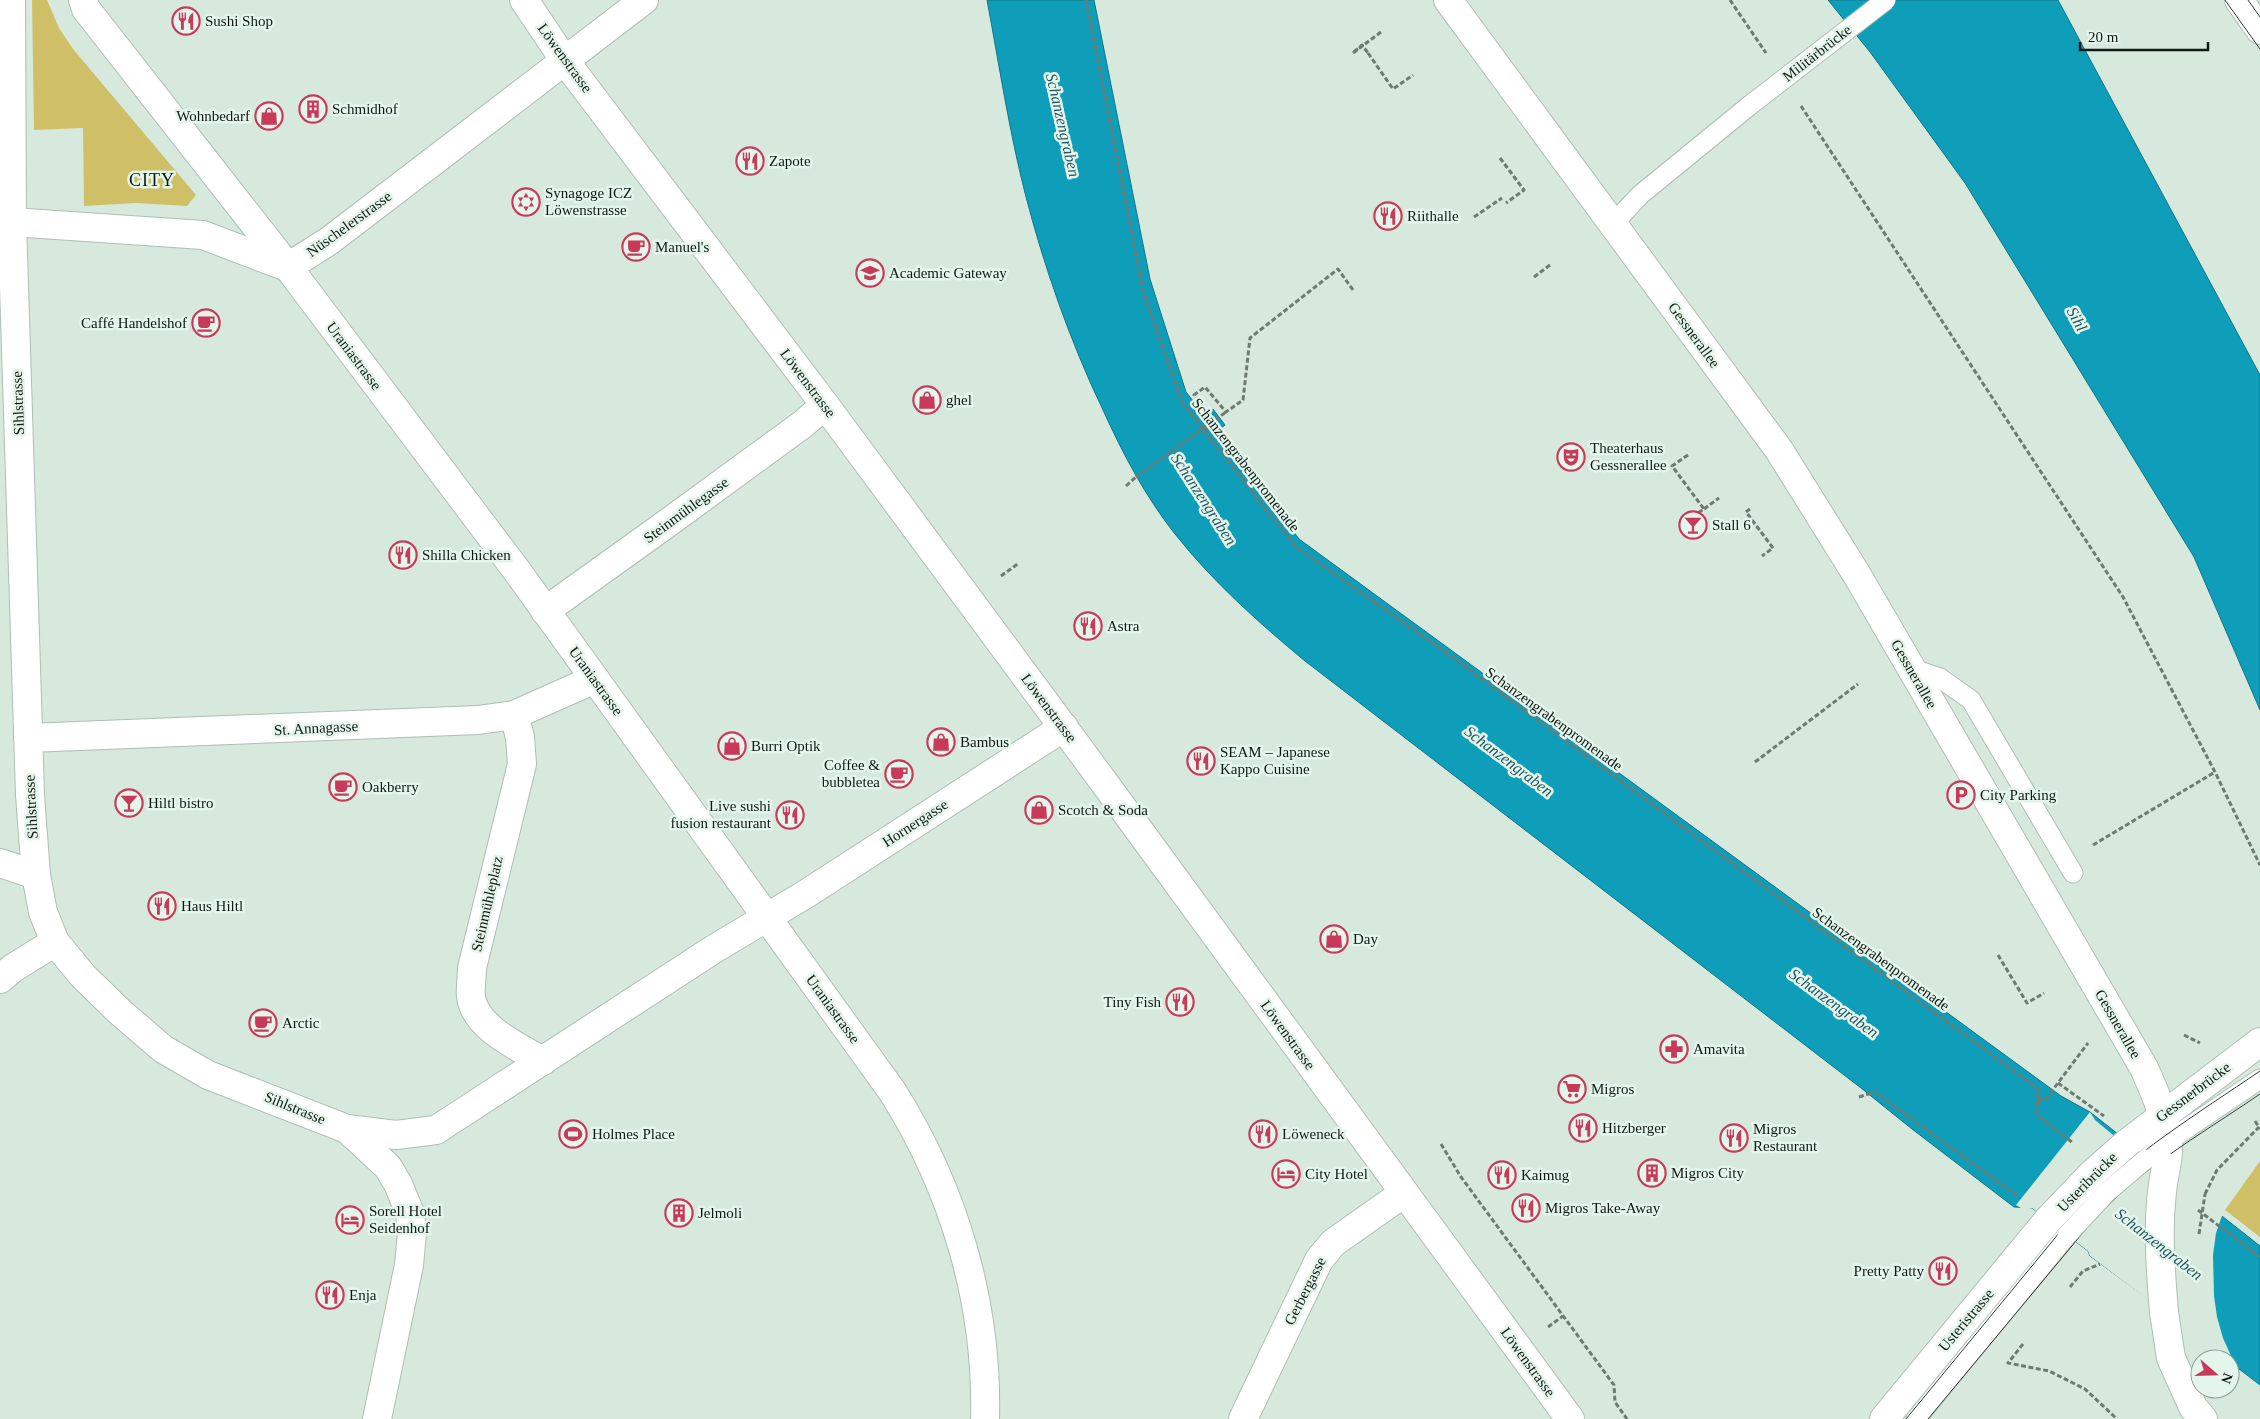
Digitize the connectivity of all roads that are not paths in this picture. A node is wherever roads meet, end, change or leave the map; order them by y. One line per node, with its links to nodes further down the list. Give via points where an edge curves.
1 (11, 0): 10 (street, Sihlstrasse)
2 (83, 0): 12 (street, Uraniastrasse, via 86,9)
3 (524, 0): 9 (street, Löwenstrasse)
4 (644, 0): 9 (street, Nüschelerstrasse)
5 (1448, 0): 11 (street, Gessnerallee)
6 (1886, 0): 11 (lane, Militärbrücke, bridge, via 1640,195)
7 (2239, 0): 8 (street)
8 (2260, 30)
9 (565, 61): 12 (street, Nüschelerstrasse, via 329,241); 13 (street, Löwenstrasse)
10 (6, 221): 12 (street, via 203,235); 19 (street, Sihlstrasse)
11 (1613, 224): 15 (street, Gessnerallee, via 1779,450 1858,575)
12 (288, 268): 14 (street, Uraniastrasse)
13 (825, 405): 14 (street, Steinmühlegasse); 18 (street, Löwenstrasse)
14 (545, 611): 16 (street, Uraniastrasse)
15 (1910, 668): 21 (lane, via 1940,678 1971,700); 29 (street, Gessnerallee, via 2139,1059)
16 (595, 679): 17 (street, St. Annagasse); 23 (street, Uraniastrasse)
17 (514, 715): 19 (street, St. Annagasse, via 478,720); 27 (street, Steinmühleplatz, via 522,764 472,968 471,998 483,1022)
18 (1064, 727): 23 (street, Hornergasse); 32 (street, Löwenstrasse)
19 (28, 738): 22 (street, Sihlstrasse)
20 (0, 863): 22 (street)
21 (2073, 873)
22 (36, 875): 24 (street, Sihlstrasse, via 43,912)
23 (766, 918): 27 (street, via 714,948); 35 (street, Uraniastrasse, via 892,1091 938,1178 966,1255 974,1292 984,1358)
24 (55, 942): 25 (street); 30 (street, Sihlstrasse, via 83,976 163,1050 208,1075)
25 (0, 979)
26 (2260, 1042): 29 (street, Gessnerbrücke)
27 (543, 1061): 30 (street, via 436,1130 396,1135)
28 (2260, 1079): 31 (lane)
29 (2164, 1114): 31 (street, Gessnerbrücke); 31 (street, Gessnerallee)
30 (347, 1129): 34 (street, Sihlstrasse, via 388,1167 410,1213 412,1232 409,1265)
31 (2151, 1153): 33 (street, Usteribrücke, bridge, via 2092,1174); 40 (street, Gessnerallee, bridge, via 2162,1183 2159,1249 2171,1358 2193,1407)
32 (1404, 1194): 36 (street, Gerbergasse, via 1334,1243 1319,1260); 37 (street, Löwenstrasse)
33 (2058, 1228): 38 (street, Usteristrasse); 39 (lane)
34 (377, 1419)
35 (985, 1419)
36 (1243, 1419)
37 (1570, 1419)
38 (1884, 1419)
39 (1916, 1419)
40 (2203, 1419)

